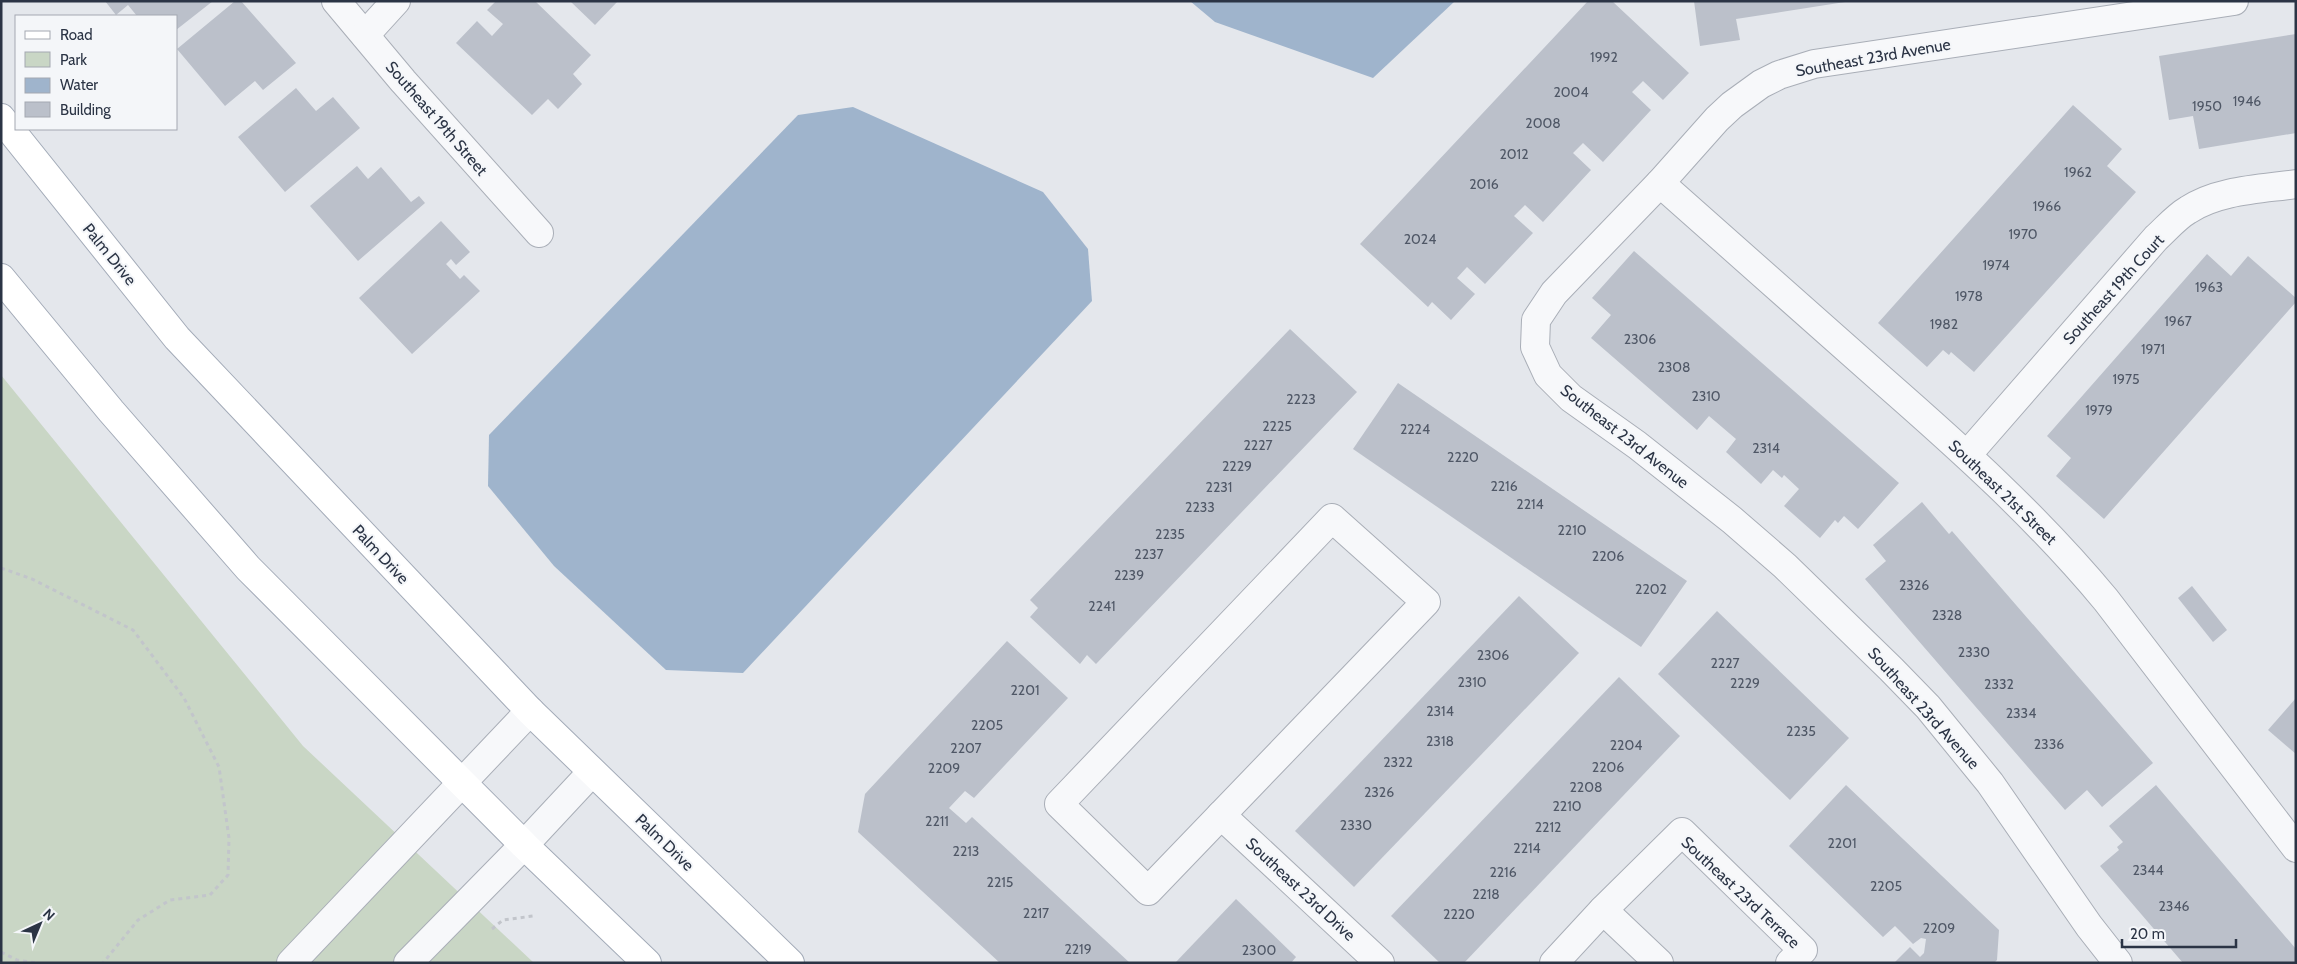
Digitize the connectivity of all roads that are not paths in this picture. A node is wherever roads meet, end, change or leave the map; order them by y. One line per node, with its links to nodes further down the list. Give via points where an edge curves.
1 (336, 1): 4 (street, Southeast 19th Street)
2 (396, 1): 4 (street)
3 (2234, 1): 6 (street, Southeast 23rd Avenue, via 1796,69 1761,84 1732,105)
4 (364, 35): 8 (street, Southeast 19th Street)
5 (1, 118): 11 (main road, Palm Drive, via 177,338)
6 (1660, 182): 10 (street, Southeast 21st Street); 26 (street, Southeast 23rd Avenue, via 1543,307 1536,320 1534,334 1535,347 1548,374 1571,398 1732,520 1871,648 1934,715 1990,783)
7 (2296, 184): 10 (street, Southeast 19th Court, via 2223,196 2180,216 2156,238)
8 (538, 232)
9 (1, 278): 13 (main road, via 110,410 248,568)
10 (1967, 455): 16 (street, Southeast 21st Street, via 2036,521 2100,593)
11 (530, 711): 12 (main road, Palm Drive); 13 (street)
12 (592, 772): 15 (street); 21 (main road, Palm Drive)
13 (462, 783): 15 (main road); 18 (street)
14 (1221, 815): 14 (street, via 1426,602 1332,518 1059,804 1148,891); 22 (street, Southeast 23rd Drive)
15 (524, 845): 19 (street); 20 (main road)
16 (2296, 848)
17 (1603, 910): 23 (street, Southeast 23rd Terrace); 24 (street); 25 (street, Southeast 23rd Terrace, via 1682,832 1803,950)
18 (291, 963)
19 (408, 963)
20 (647, 963)
21 (790, 963)
22 (1380, 963)
23 (1554, 963)
24 (1659, 963)
25 (1790, 963)
26 (2118, 963)

